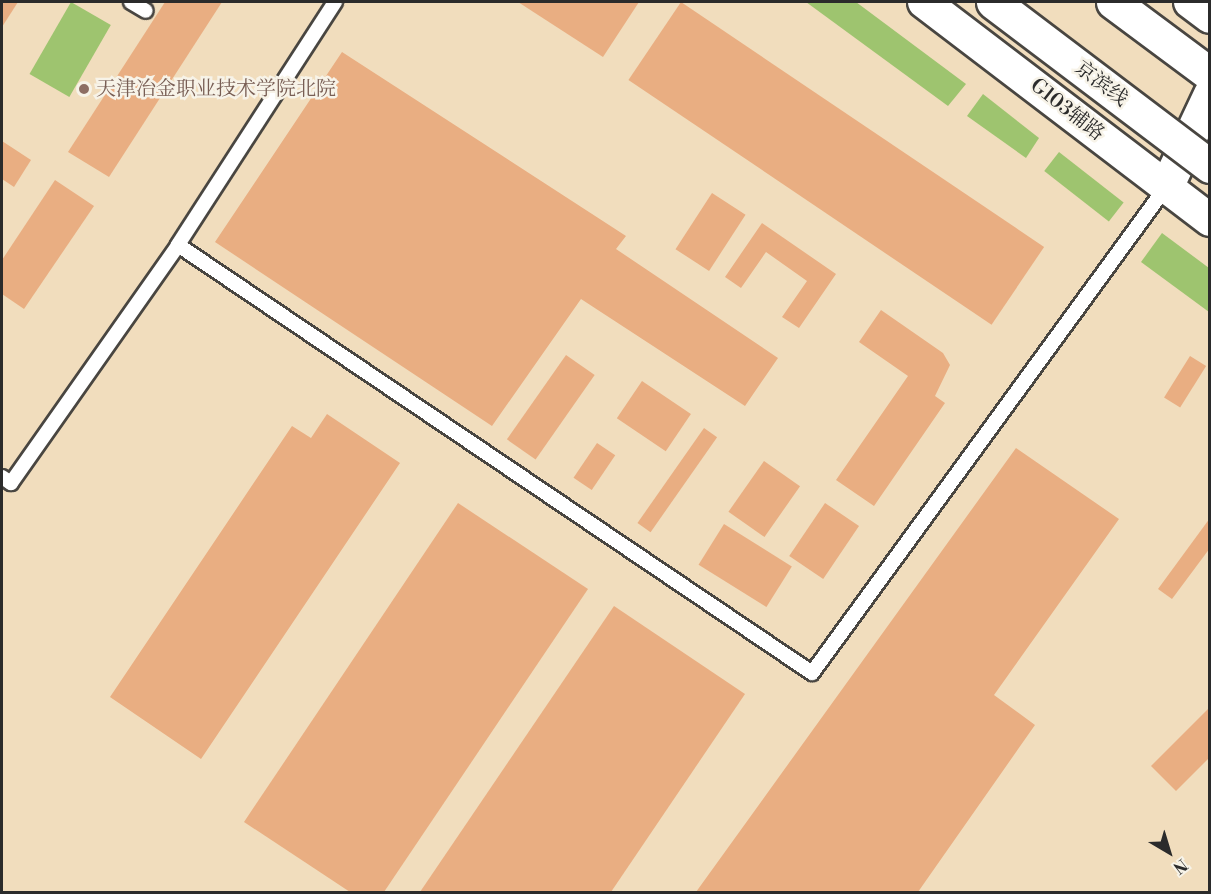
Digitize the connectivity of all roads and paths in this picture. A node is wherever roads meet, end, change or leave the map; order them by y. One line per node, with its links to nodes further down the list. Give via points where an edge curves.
1 (130, 2): 7 (lane)
2 (335, 2): 15 (lane)
3 (924, 2): 13 (street, G103辅路)
4 (993, 2): 12 (main road, 京滨线, bridge)
5 (1113, 2): 9 (main road)
6 (1190, 2): 8 (street)
7 (146, 11)
8 (1209, 16)
9 (1209, 74)
10 (1209, 94): 13 (main road)
11 (1209, 152): 13 (main road)
12 (1209, 166)
13 (1166, 187): 14 (street, G103辅路); 15 (lane, via 812,673)
14 (1209, 220)
15 (178, 245): 16 (lane, via 11,483)
16 (2, 477)

